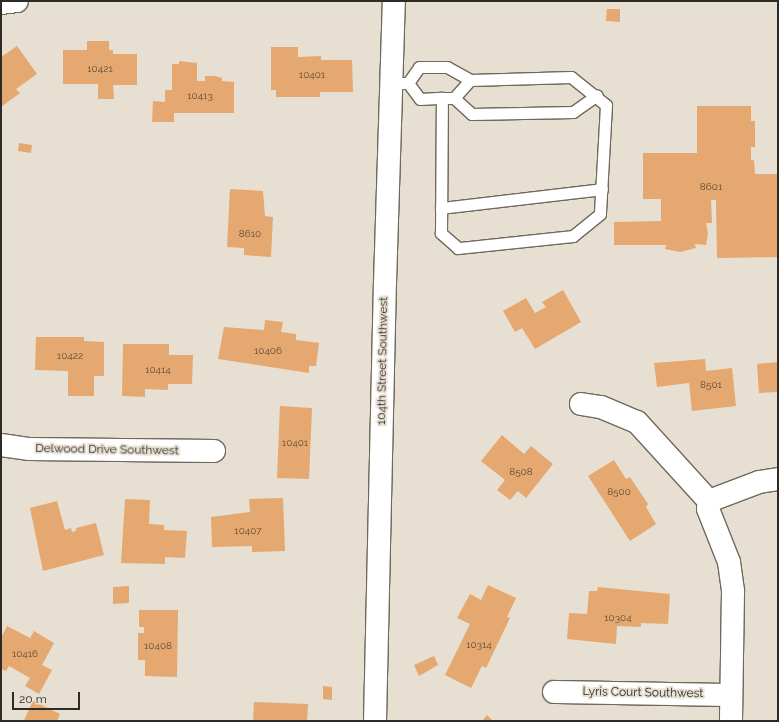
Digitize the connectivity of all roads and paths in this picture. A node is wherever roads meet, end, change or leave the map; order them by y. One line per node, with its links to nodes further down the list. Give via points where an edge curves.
1 (17, 1): 3 (street)
2 (394, 1): 5 (street, 104th Street Southwest)
3 (1, 3)
4 (470, 80): 5 (lane, via 447,67 419,67); 6 (lane, via 571,77); 8 (lane)
5 (400, 83): 7 (lane, via 420,99); 18 (street, 104th Street Southwest)
6 (597, 96): 8 (lane, via 573,112 472,114); 9 (lane, via 606,105)
7 (442, 98): 8 (lane); 10 (lane)
8 (454, 98)
9 (602, 189): 10 (lane); 10 (lane, via 600,214 573,236 458,248 441,233)
10 (441, 208)
11 (581, 404): 15 (street, via 601,407 637,422)
12 (1, 445): 13 (street, Delwood Drive Southwest, via 30,449)
13 (214, 451)
14 (778, 479): 15 (street, via 759,482)
15 (708, 501): 17 (street, via 708,509 729,562 733,592)
16 (554, 692): 17 (street, Lyris Court Southwest)
17 (731, 695): 19 (street)
18 (376, 721)
19 (731, 721)

